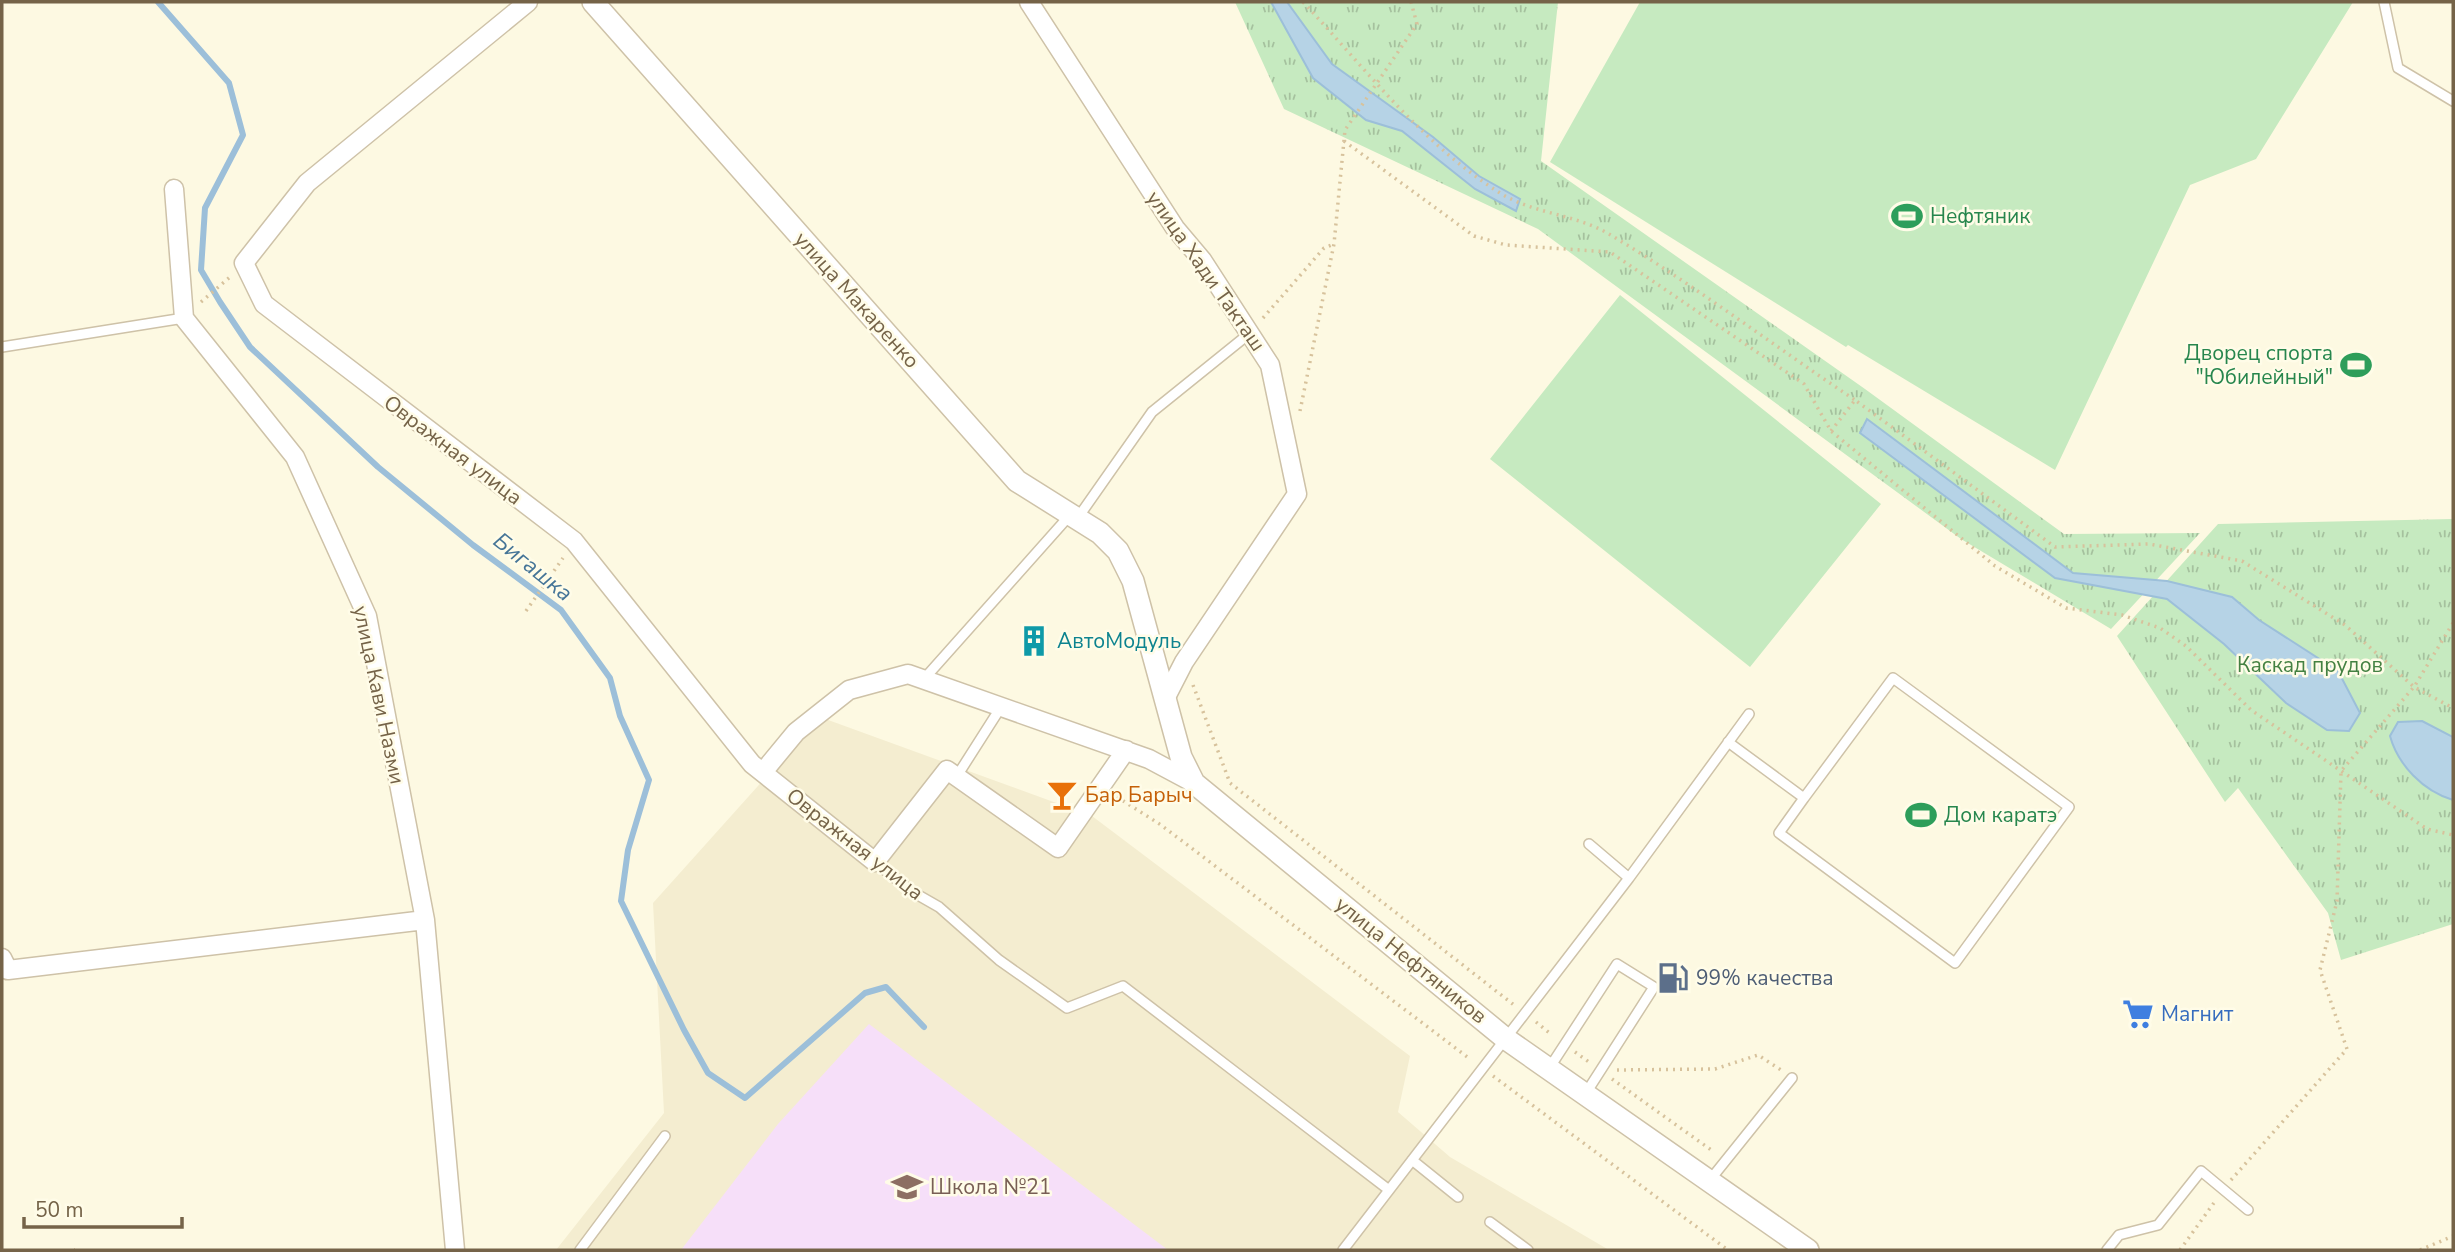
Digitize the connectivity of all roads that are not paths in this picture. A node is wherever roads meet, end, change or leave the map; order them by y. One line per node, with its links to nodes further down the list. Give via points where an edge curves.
1 (528, 2): 18 (street, Овражная улица, via 307,183 244,263 264,304 574,541)
2 (593, 2): 10 (street, улица Макаренко, via 1017,481)
3 (1029, 2): 8 (street, улица Хади Такташ, via 1175,228)
4 (2384, 2): 5 (lane, via 2398,68)
5 (2453, 101)
6 (174, 189): 7 (street)
7 (184, 318): 9 (lane); 25 (street, улица Кави Назми, via 295,457 367,616)
8 (1250, 333): 10 (lane, via 1152,412); 13 (street, улица Хади Такташ, via 1270,365 1297,494 1184,662)
9 (2, 347)
10 (1074, 517): 11 (street, улица Макаренко, via 1118,551); 12 (lane)
11 (1133, 581): 13 (street, улица Нефтяников)
12 (924, 679): 14 (street); 18 (street, via 908,674 849,690 796,732)
13 (1165, 699): 20 (street, улица Нефтяников, via 1181,757)
14 (1002, 707): 17 (street); 19 (lane)
15 (1749, 714): 16 (lane)
16 (1728, 742): 21 (lane); 24 (lane)
17 (1126, 750): 19 (street, via 1058,848); 20 (street)
18 (763, 772): 23 (street, Овражная улица)
19 (957, 776): 23 (street, via 947,770)
20 (1194, 783): 27 (street, улица Нефтяников)
21 (1804, 798): 21 (lane, via 1779,833 1955,962 2069,807 1893,678)
22 (1589, 844): 24 (lane)
23 (875, 862): 34 (lane, Овражная улица, via 1067,1008 1123,986)
24 (1629, 878): 27 (lane)
25 (425, 920): 26 (street, via 8,970); 38 (street, улица Кави Назми)
26 (2, 958)
27 (1506, 1039): 28 (street, улица Нефтяников); 32 (lane)
28 (1550, 1067): 30 (street, улица Нефтяников); 30 (lane, via 1617,964 1654,988)
29 (1792, 1077): 33 (lane)
30 (1586, 1093): 33 (street, улица Нефтяников)
31 (665, 1136): 39 (lane)
32 (1412, 1160): 34 (lane); 35 (lane)
33 (1710, 1180): 42 (street, улица Нефтяников)
34 (1389, 1190): 40 (lane)
35 (1458, 1197)
36 (2248, 1210): 43 (lane, via 2201,1171 2158,1225 2119,1235)
37 (1490, 1222): 41 (lane)
38 (455, 1250)
39 (580, 1250)
40 (1343, 1250)
41 (1528, 1250)
42 (1808, 1250)
43 (2107, 1250)

